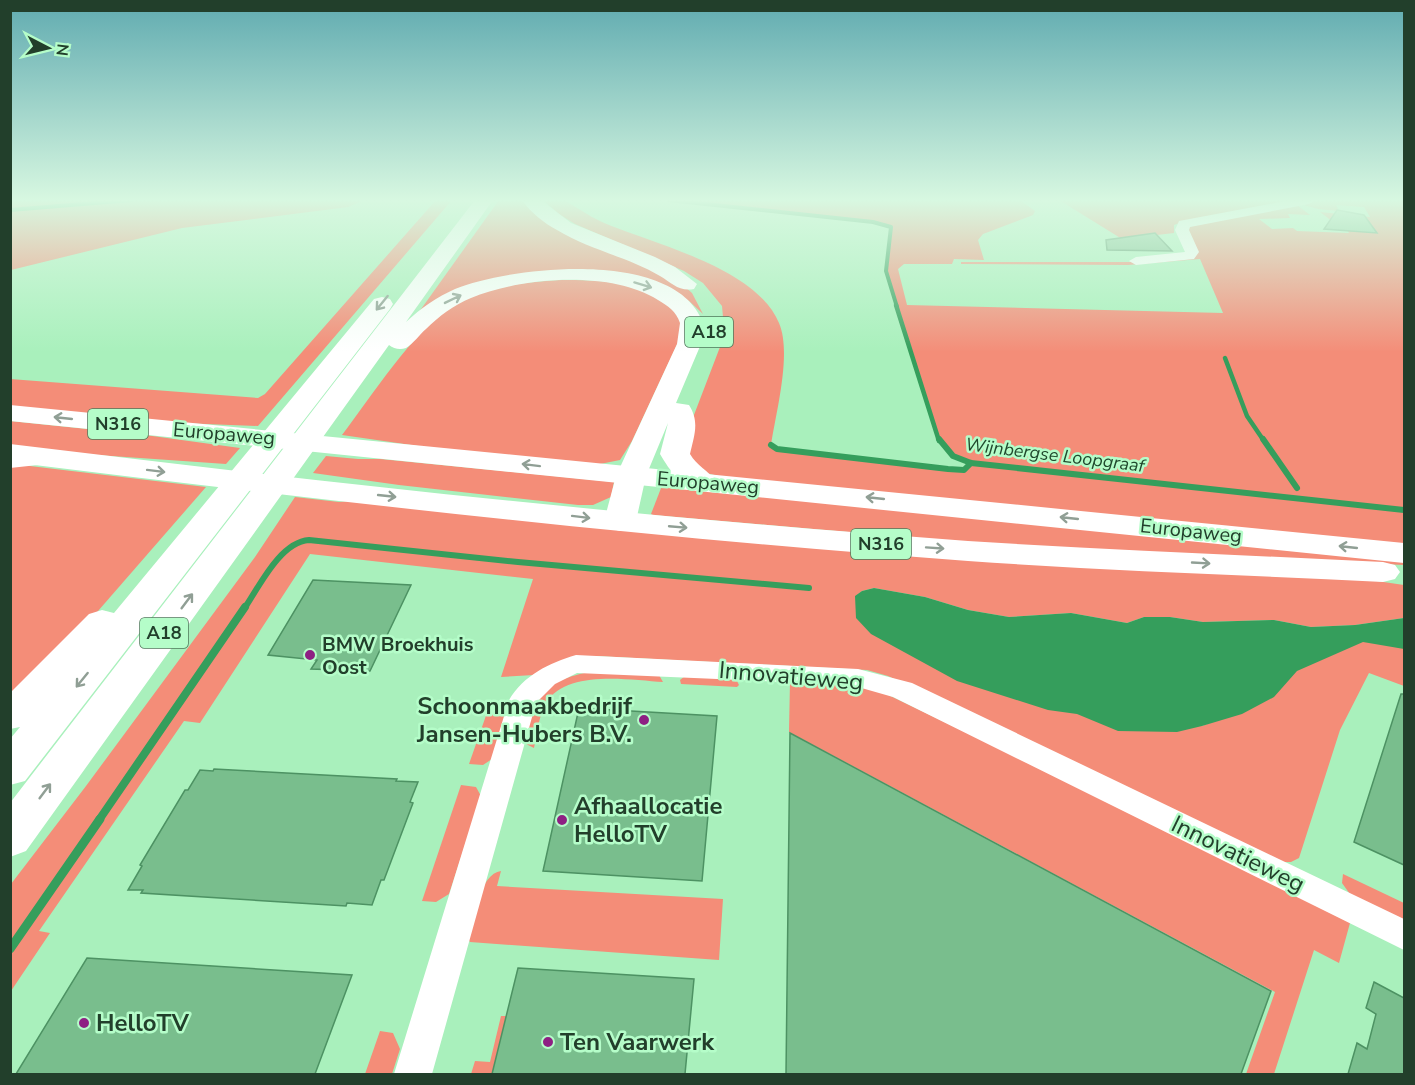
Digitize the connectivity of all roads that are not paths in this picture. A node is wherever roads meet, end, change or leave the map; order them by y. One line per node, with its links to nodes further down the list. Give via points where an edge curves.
1 (425, 251): 12 (main road, A18, one-way to 12)
2 (447, 251): 8 (main road, A18)
3 (624, 251): 6 (main road, A18, via 663,268 699,294 710,315 704,354)
4 (1191, 251): 5 (street, via 1189,256)
5 (1136, 261)
6 (679, 411): 10 (main road, A18); 11 (main road, A18, via 683,427 675,454 685,471)
7 (10, 413): 10 (main road, Europaweg / N316, one-way to 7)
8 (317, 428): 10 (main road, A18, one-way to 10, via 420,319 464,293 522,278 556,275 630,281 665,292 686,310 692,325 689,344); 18 (main road, A18, one-way to 8)
9 (19, 456): 13 (main road, Europaweg / N316, one-way to 13)
10 (640, 477): 11 (main road, Europaweg / N316); 13 (main road, A18)
11 (700, 481): 14 (main road, Europaweg / N316, one-way to 11)
12 (223, 503): 16 (main road, A18, via 148,573); 17 (main road, A18, one-way to 17)
13 (620, 521): 15 (main road, Europaweg / N316, one-way to 15, via 971,551)
14 (1404, 553)
15 (1404, 574)
16 (10, 716)
17 (10, 769)
18 (10, 838)
19 (1404, 935): 20 (street, Innovatieweg, via 902,690 858,678 809,674 576,664 556,670 523,700)
20 (413, 1074)

